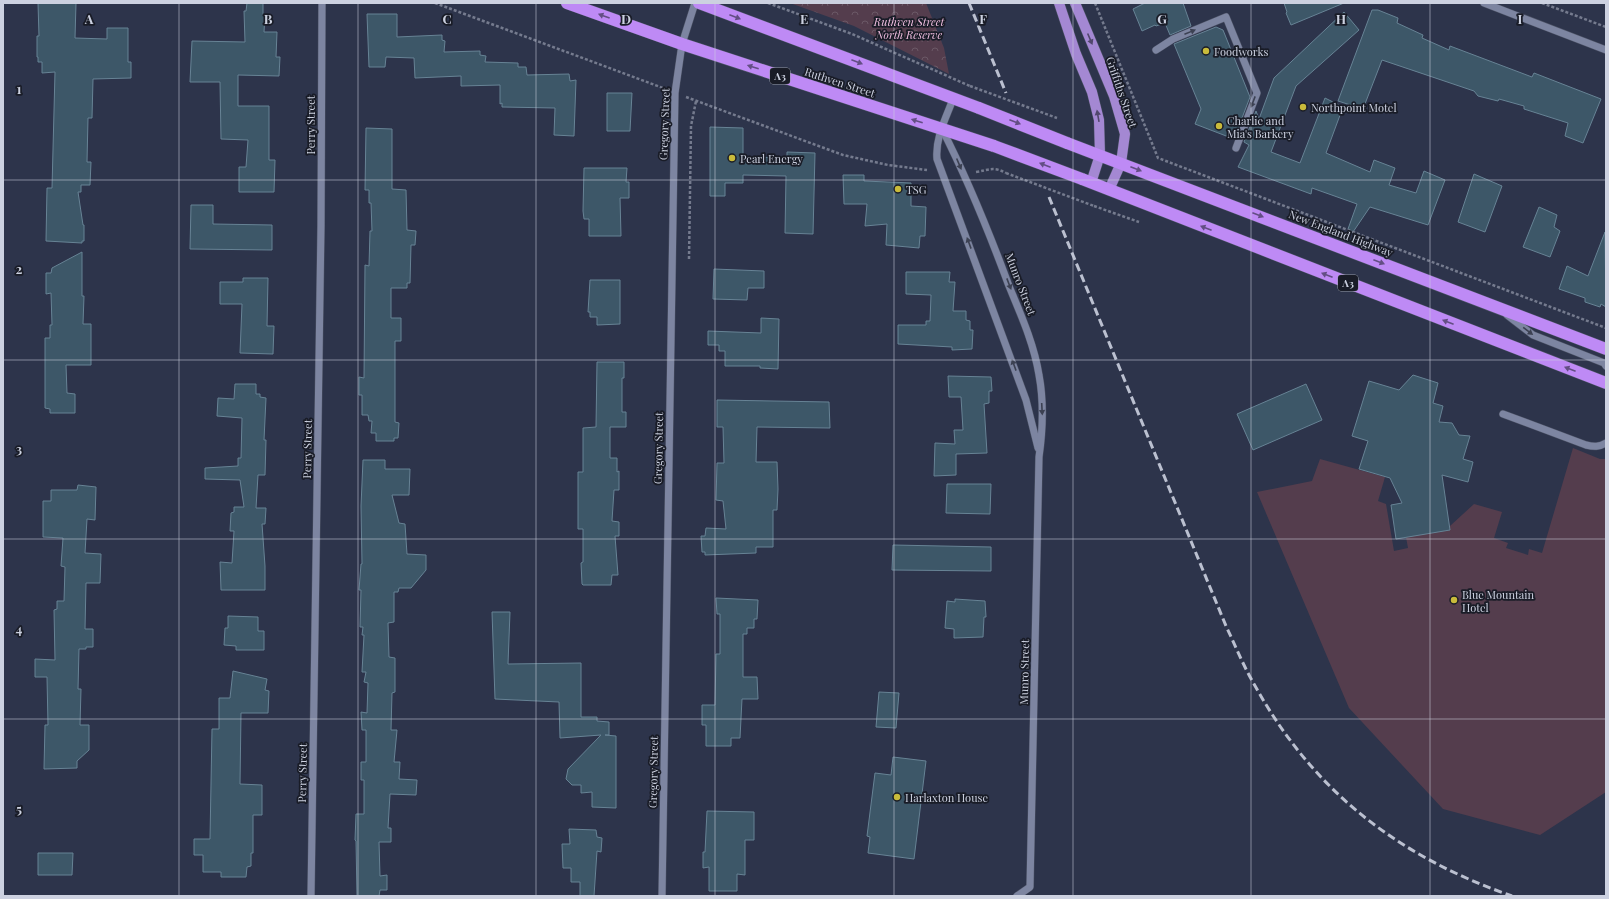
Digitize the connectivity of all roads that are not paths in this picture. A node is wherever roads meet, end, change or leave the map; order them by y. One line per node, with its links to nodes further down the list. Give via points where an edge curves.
1 (322, 3): 26 (street, Perry Street)
2 (567, 3): 8 (highway, Ruthven Street / A3, one-way to 2)
3 (695, 3): 8 (street, Gregory Street)
4 (699, 3): 11 (highway, Ruthven Street, one-way to 11)
5 (1059, 3): 15 (main road, one-way to 5, via 1099,120 1095,103)
6 (1075, 3): 16 (main road, Griffiths Street, one-way to 16, via 1117,105 1125,136)
7 (1484, 3): 10 (street)
8 (682, 44): 12 (highway, Ruthven Street / A3, one-way to 8); 27 (street, Gregory Street, via 675,93)
9 (1156, 50): 14 (street, one-way to 14, via 1173,39 1226,17 1257,93)
10 (1606, 50)
11 (953, 99): 12 (street, Munro Street); 13 (highway, Ruthven Street, one-way to 13, bridge)
12 (942, 129): 17 (highway, Ruthven Street / A3, one-way to 12, bridge); 25 (street, Munro Street, one-way to 12, via 1026,400 941,170 937,144); 25 (street, Munro Street, one-way to 25, via 993,242 1035,354 1043,416)
13 (1067, 143): 15 (highway, New England Highway)
14 (1236, 148)
15 (1100, 155): 16 (highway, New England Highway); 17 (main road)
16 (1121, 163): 18 (main road, Griffiths Street); 19 (highway, New England Highway, one-way to 19)
17 (1086, 181): 18 (highway, A3)
18 (1109, 190): 22 (highway, A3, one-way to 18)
19 (1497, 307): 20 (highway, New England Highway); 21 (street, one-way to 21, via 1533,335)
20 (1606, 349)
21 (1606, 366)
22 (1606, 383)
23 (1503, 414): 24 (street, via 1593,447)
24 (1606, 443)
25 (1039, 457): 28 (street, Munro Street, via 1030,887)
26 (311, 896)
27 (662, 896)
28 (1017, 896)

